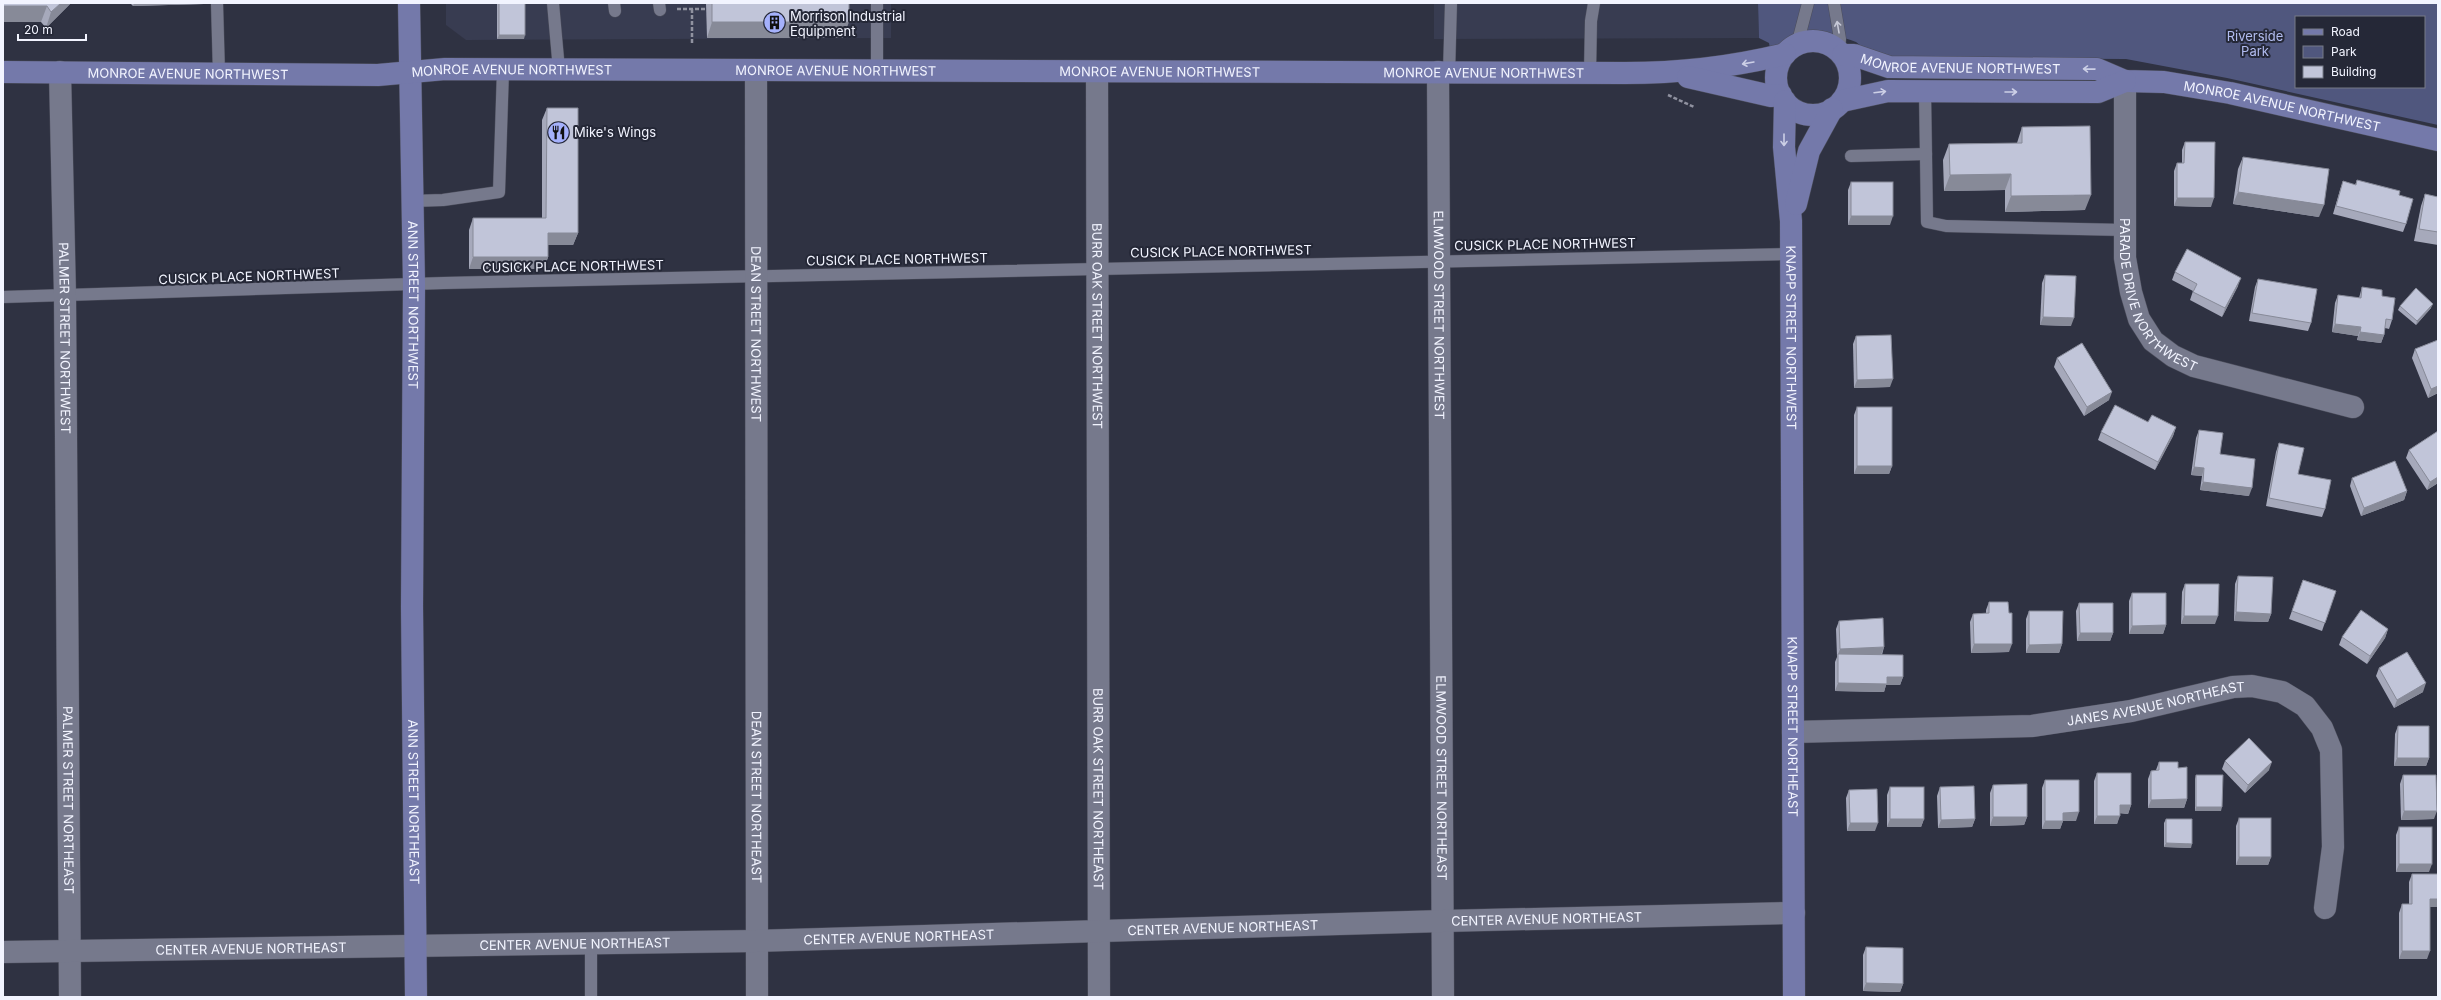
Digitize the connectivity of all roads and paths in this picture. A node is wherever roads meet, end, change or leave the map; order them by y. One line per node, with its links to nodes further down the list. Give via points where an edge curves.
1 (217, 3): 27 (lane)
2 (409, 3): 22 (main road, ANN STREET NORTHWEST)
3 (553, 3): 17 (lane)
4 (877, 3): 18 (lane)
5 (1451, 3): 24 (lane)
6 (1594, 3): 25 (lane)
7 (1808, 3): 13 (lane)
8 (1834, 3): 14 (lane, one-way to 8)
9 (660, 6): 10 (path)
10 (692, 9): 11 (path); 12 (path)
11 (706, 9)
12 (692, 44)
13 (1791, 49): 14 (main road, via 1805,42 1823,42); 26 (main road, MONROE AVENUE NORTHWEST, one-way to 26, via 1742,64); 30 (main road, via 1780,63 1777,74 1777,85)
14 (1841, 53): 15 (main road, MONROE AVENUE NORTHWEST, via 1889,66); 31 (main road, via 1850,73 1847,92)
15 (1925, 67): 28 (main road, MONROE AVENUE NORTHWEST, one-way to 15, via 2097,69); 29 (main road)
16 (503, 70): 17 (main road, MONROE AVENUE NORTHWEST); 22 (main road, MONROE AVENUE NORTHWEST, via 445,69); 35 (lane, via 499,192 443,200)
17 (559, 70): 19 (main road, MONROE AVENUE NORTHWEST)
18 (877, 70): 19 (main road, MONROE AVENUE NORTHWEST); 23 (main road, MONROE AVENUE NORTHWEST)
19 (756, 71): 41 (street, DEAN STREET NORTHWEST)
20 (3, 72): 21 (main road, MONROE AVENUE NORTHWEST)
21 (60, 72): 27 (main road, MONROE AVENUE NORTHWEST); 43 (street, PALMER STREET NORTHWEST)
22 (410, 72): 27 (main road, MONROE AVENUE NORTHWEST, via 378,75); 35 (main road, ANN STREET NORTHWEST)
23 (1096, 72): 24 (main road, MONROE AVENUE NORTHWEST); 40 (street, BURR OAK STREET NORTHWEST)
24 (1443, 72): 25 (main road, MONROE AVENUE NORTHWEST); 39 (street, ELMWOOD STREET NORTHWEST)
25 (1590, 73): 26 (main road, MONROE AVENUE NORTHWEST)
26 (1669, 73): 30 (main road, MONROE AVENUE NORTHWEST)
27 (219, 74)
28 (2125, 81): 29 (main road, MONROE AVENUE NORTHWEST, one-way to 28, via 2098,92); 32 (main road, MONROE AVENUE NORTHWEST, via 2164,82 2230,93); 37 (street, PARADE DRIVE NORTHWEST)
29 (1925, 91): 31 (main road, MONROE AVENUE NORTHWEST, one-way to 29, via 1880,92); 33 (lane)
30 (1783, 98): 31 (main road, via 1802,113 1812,114); 36 (main road, KNAPP STREET NORTHWEST, one-way to 36, via 1784,147)
31 (1837, 105): 36 (main road, KNAPP STREET NORTHWEST, via 1809,151)
32 (2438, 140)
33 (1926, 154): 34 (lane); 37 (lane, via 1927,222 1946,226)
34 (1852, 156)
35 (412, 201): 42 (main road, ANN STREET NORTHWEST)
36 (1791, 221): 38 (main road, KNAPP STREET NORTHWEST)
37 (2125, 230): 45 (street, PARADE DRIVE NORTHWEST, via 2125,258 2131,292 2139,319 2153,341 2173,356 2194,366)
38 (1792, 254): 39 (lane, CUSICK PLACE NORTHWEST); 46 (main road, KNAPP STREET NORTHWEST)
39 (1439, 260): 40 (lane, CUSICK PLACE NORTHWEST); 47 (street, ELMWOOD STREET NORTHWEST)
40 (1097, 268): 41 (lane, CUSICK PLACE NORTHWEST); 48 (street, BURR OAK STREET NORTHWEST)
41 (756, 276): 42 (lane, CUSICK PLACE NORTHWEST); 49 (street, DEAN STREET NORTHWEST)
42 (414, 284): 43 (lane, CUSICK PLACE NORTHWEST); 51 (main road, ANN STREET NORTHWEST)
43 (65, 296): 44 (lane, CUSICK PLACE NORTHWEST); 50 (street, PALMER STREET NORTHWEST)
44 (3, 297)
45 (2353, 407)
46 (1792, 456): 52 (main road, KNAPP STREET NORTHEAST)
47 (1442, 558): 55 (street, ELMWOOD STREET NORTHEAST)
48 (1099, 580): 56 (street, BURR OAK STREET NORTHEAST)
49 (757, 598): 57 (street, DEAN STREET NORTHEAST)
50 (66, 603): 60 (street, PALMER STREET NORTHEAST)
51 (412, 607): 59 (main road, ANN STREET NORTHEAST)
52 (1793, 732): 53 (street, JANES AVENUE NORTHEAST, via 2032,726 2132,710 2233,687 2252,686 2282,692 2305,706 2322,728 2331,750 2334,847); 54 (main road, KNAPP STREET NORTHEAST)
53 (2326, 908)
54 (1794, 913): 55 (street, CENTER AVENUE NORTHEAST); 68 (main road, KNAPP STREET NORTHEAST)
55 (1443, 921): 56 (street, CENTER AVENUE NORTHEAST); 67 (street, ELMWOOD STREET NORTHEAST)
56 (1099, 931): 57 (street, CENTER AVENUE NORTHEAST); 66 (street, BURR OAK STREET NORTHEAST)
57 (756, 941): 58 (street, CENTER AVENUE NORTHEAST); 65 (street, DEAN STREET NORTHEAST)
58 (591, 943): 59 (street, CENTER AVENUE NORTHEAST); 64 (lane)
59 (416, 944): 60 (street, CENTER AVENUE NORTHEAST); 63 (main road, ANN STREET NORTHEAST)
60 (70, 949): 61 (street, CENTER AVENUE NORTHEAST); 62 (street, PALMER STREET NORTHEAST)
61 (3, 952)
62 (70, 997)
63 (416, 997)
64 (591, 997)
65 (757, 997)
66 (1099, 997)
67 (1443, 997)
68 (1794, 997)

